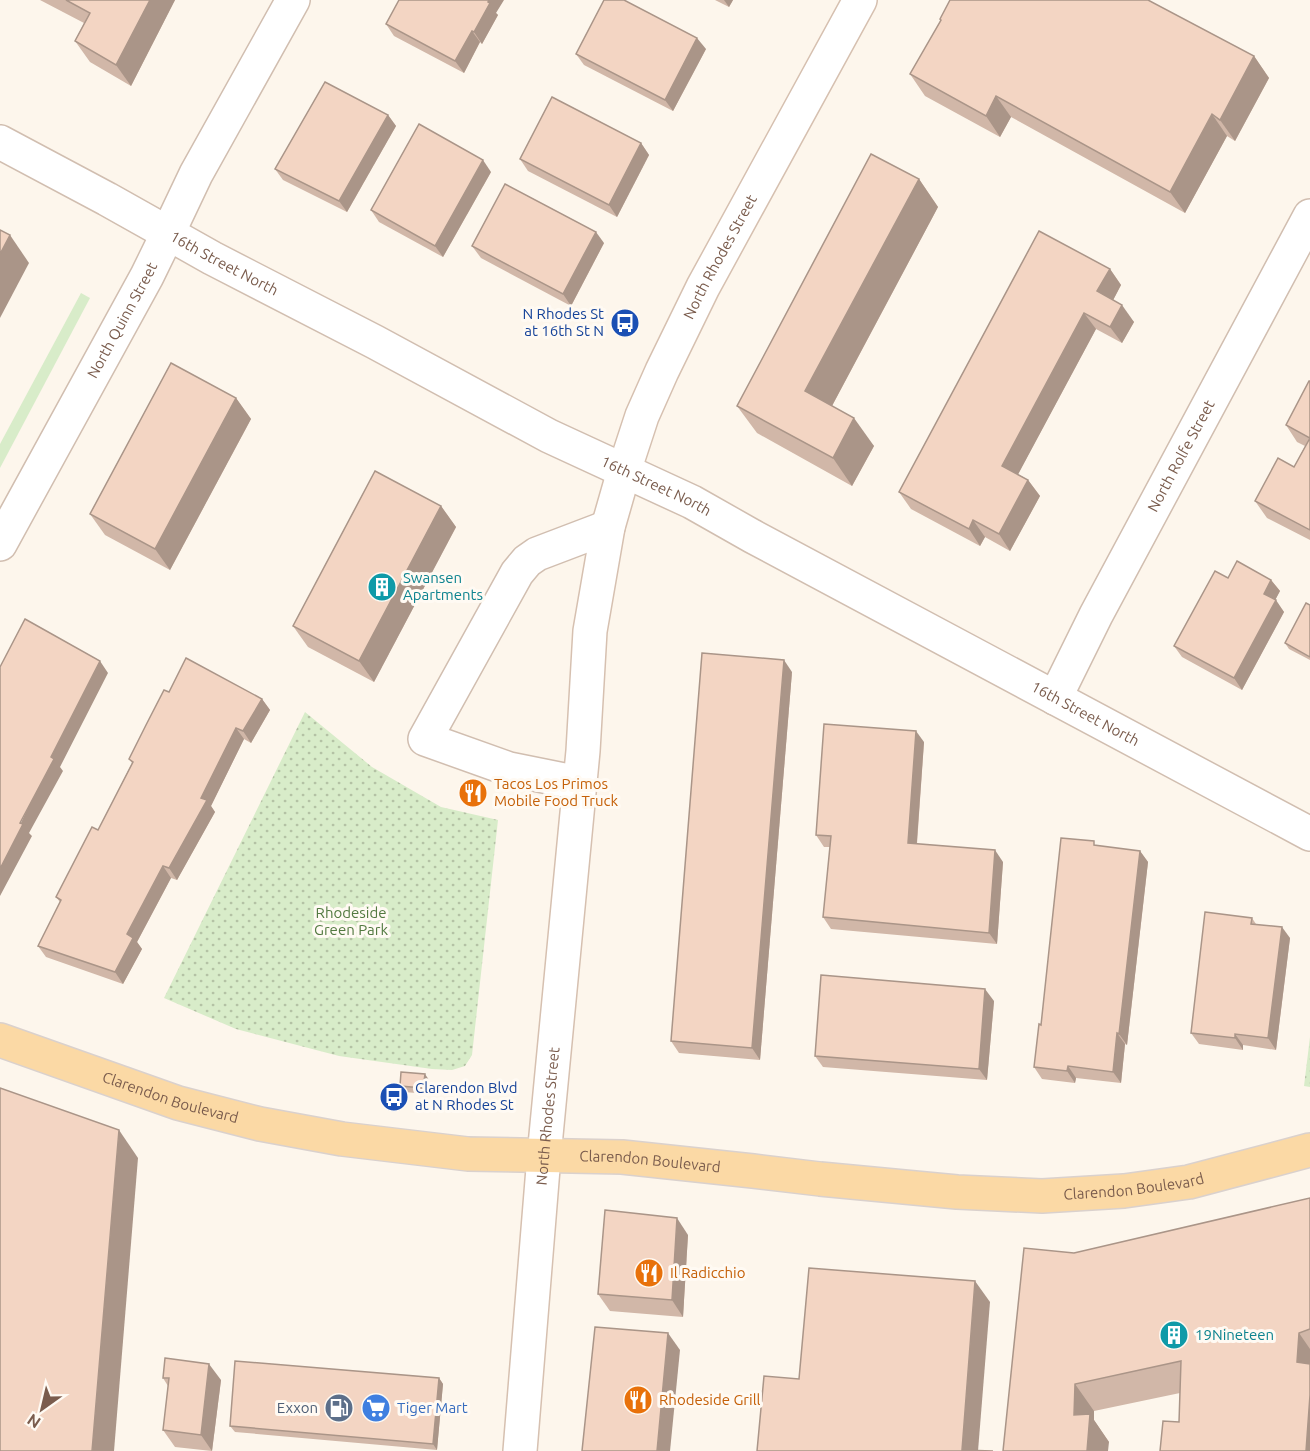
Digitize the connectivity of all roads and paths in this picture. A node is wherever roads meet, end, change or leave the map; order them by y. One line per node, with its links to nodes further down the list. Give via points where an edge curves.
1 (292, 0): 5 (street, North Quinn Street, via 196,174)
2 (860, 0): 6 (street, North Rhodes Street, via 703,287 648,403)
3 (0, 142): 5 (street, 16th Street North)
4 (1310, 216): 9 (street, North Rolfe Street)
5 (168, 233): 6 (street, 16th Street North, via 549,436); 8 (street, North Quinn Street)
6 (624, 471): 7 (street, North Rhodes Street); 9 (street, 16th Street North, via 692,502)
7 (608, 526): 10 (street, North Rhodes Street, via 590,632); 10 (street, via 527,561 425,739 509,769)
8 (0, 544)
9 (1055, 698): 11 (street, 16th Street North)
10 (579, 783): 14 (street, North Rhodes Street)
11 (1310, 834)
12 (0, 1040): 14 (main road, Clarendon Boulevard, via 178,1103 260,1124 342,1140 412,1148)
13 (1310, 1150): 14 (main road, Clarendon Boulevard, via 1189,1182 1042,1196 957,1192 622,1158)
14 (544, 1156): 15 (street, North Rhodes Street)
15 (520, 1451)

